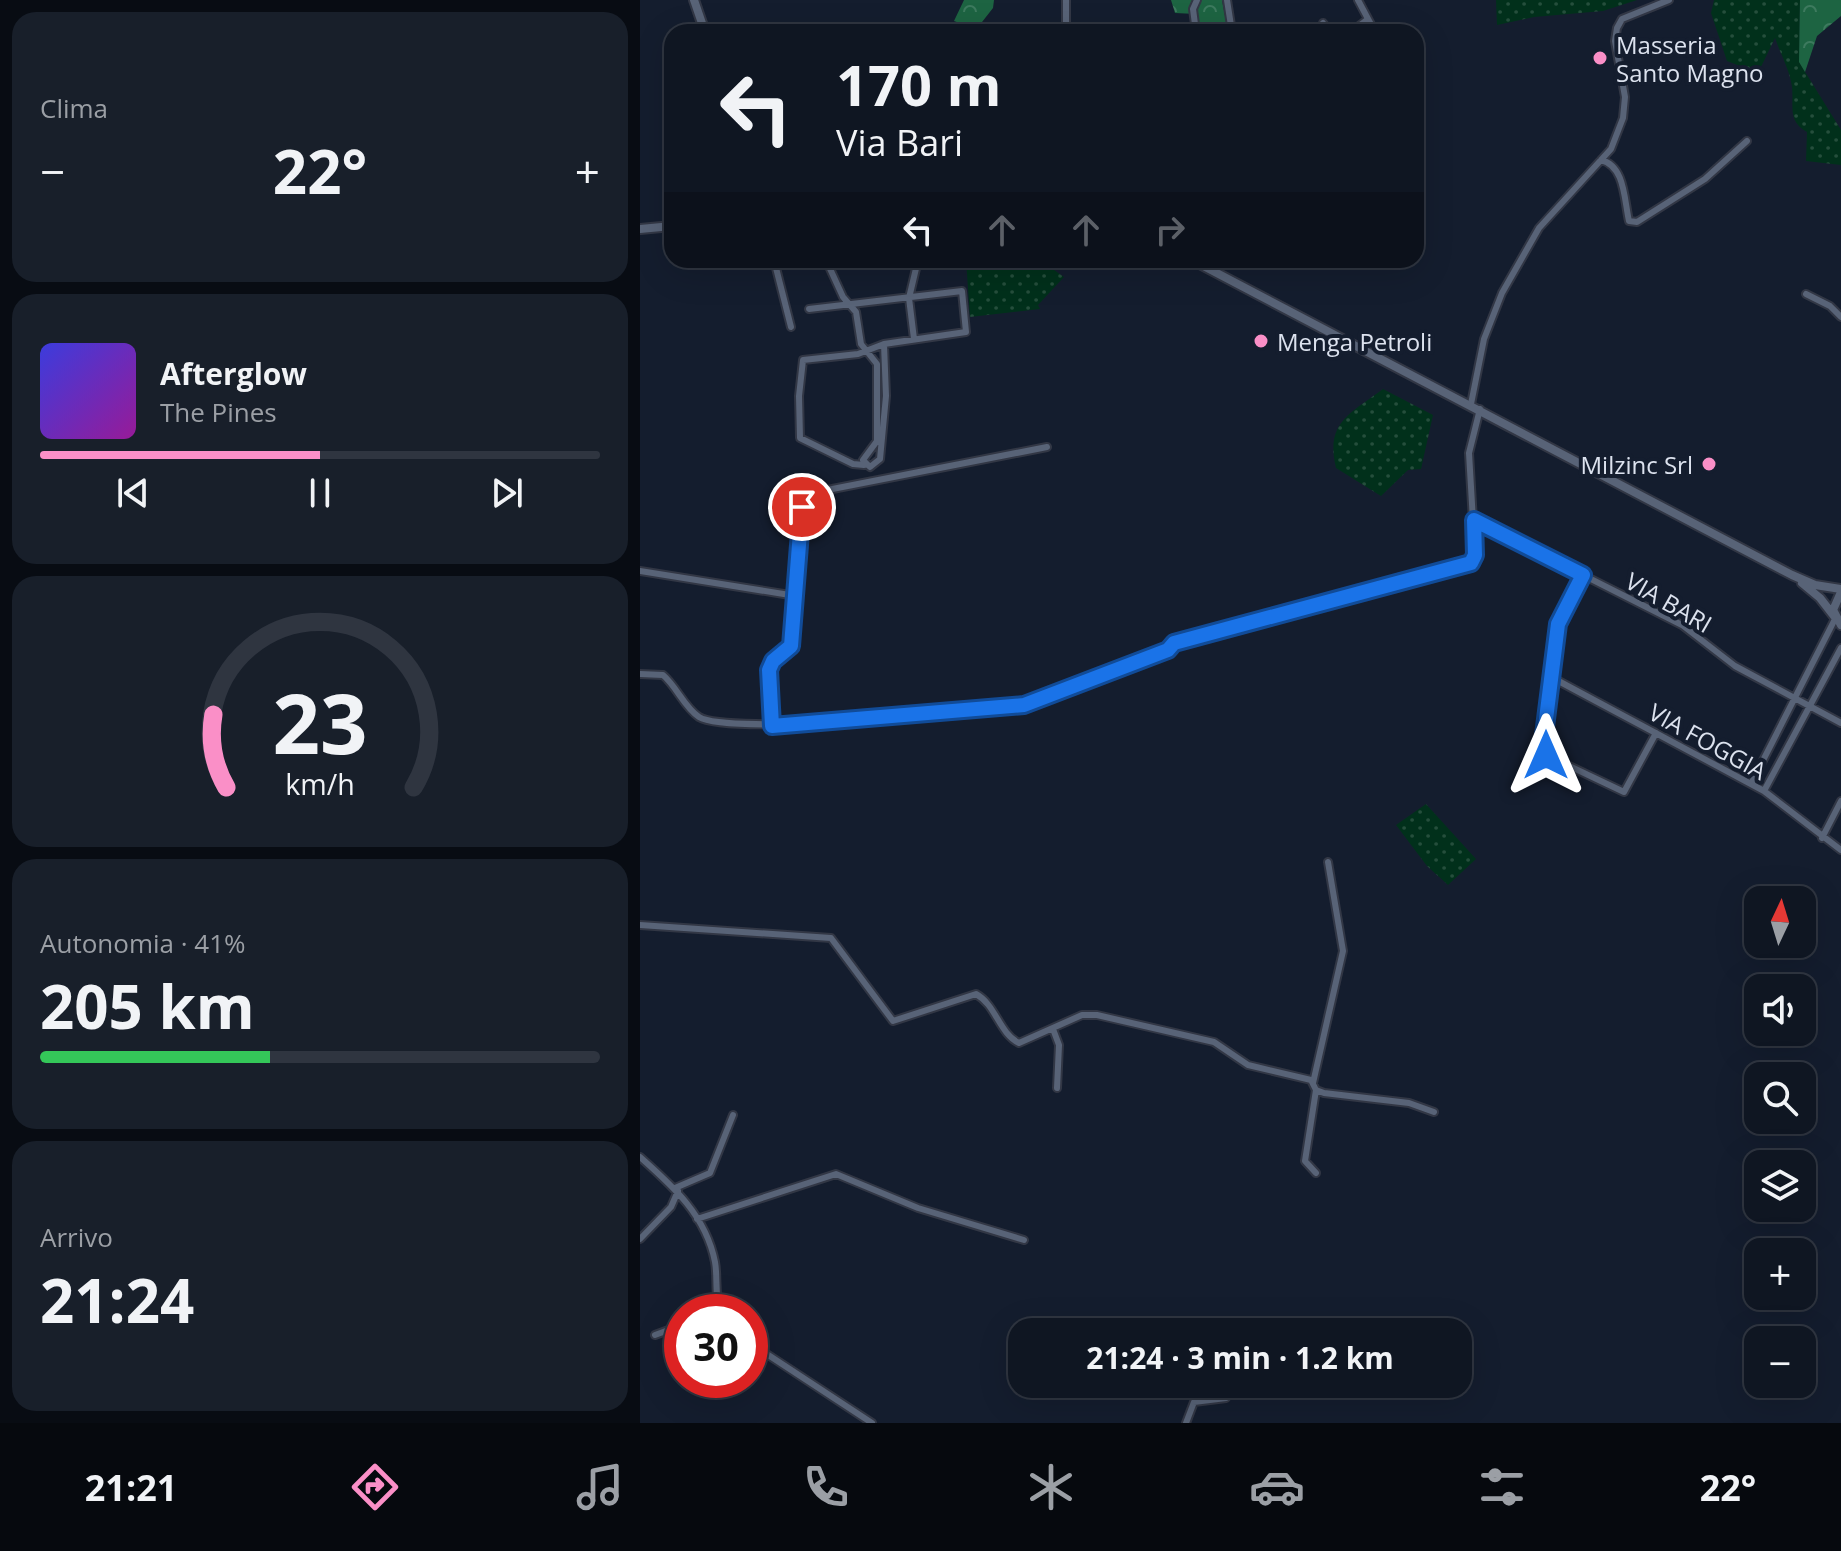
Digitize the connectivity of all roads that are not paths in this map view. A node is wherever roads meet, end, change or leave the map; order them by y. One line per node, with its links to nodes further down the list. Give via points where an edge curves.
1 (694, 0): 8 (main road)
2 (1066, 0): 9 (street)
3 (1197, 0): 10 (street)
4 (1227, 0): 11 (street)
5 (1358, 0): 7 (street)
6 (1669, 0): 15 (street, via 1622,19 1617,28 1623,118)
7 (1367, 20): 12 (street); 13 (street)
8 (702, 24)
9 (1066, 24)
10 (1195, 24)
11 (1231, 24)
12 (1362, 24)
13 (1370, 24)
14 (1747, 141): 15 (street, via 1705,179 1637,222 1629,221 1618,171 1613,163)
15 (1601, 160): 31 (street, via 1539,228 1502,293 1484,339)
16 (664, 227): 17 (main road)
17 (640, 229)
18 (776, 268): 27 (street)
19 (830, 268): 24 (street)
20 (916, 268): 23 (street)
21 (1208, 268): 31 (main road)
22 (1806, 294): 26 (street)
23 (909, 298): 24 (street); 28 (street); 28 (street, via 962,291 966,332)
24 (851, 305): 25 (street); 30 (street)
25 (809, 309)
26 (1841, 317)
27 (791, 327)
28 (914, 339): 29 (street)
29 (884, 344): 30 (street); 34 (street, via 885,431 877,465)
30 (866, 350): 34 (street, via 877,364 878,431); 34 (street, via 803,360 799,396 800,438)
31 (1471, 404): 32 (main road)
32 (1480, 409): 35 (street, via 1469,453); 38 (main road)
33 (1047, 447): 40 (street, via 812,493 802,507)
34 (864, 465)
35 (1474, 520): 37 (street, VIA BARI); 48 (street, via 1474,560 1174,643 1024,705)
36 (640, 571): 40 (street)
37 (1583, 575): 44 (street, via 1558,624); 45 (street, VIA BARI, via 1682,625 1735,666)
38 (1792, 575): 39 (main road); 41 (main road)
39 (1841, 590): 41 (main road, via 1833,604)
40 (796, 596): 48 (street, via 791,646 769,670)
41 (1837, 620): 45 (street)
42 (1841, 648): 46 (street)
43 (640, 674): 48 (street, via 663,675 699,717)
44 (1551, 677): 49 (street, VIA FOGGIA); 49 (street, via 1546,755 1624,792)
45 (1796, 699): 46 (street, VIA BARI); 50 (street)
46 (1810, 707): 47 (street, VIA BARI); 51 (street)
47 (1841, 723)
48 (772, 726)
49 (1656, 733): 50 (street, VIA FOGGIA)
50 (1751, 784): 51 (street, VIA FOGGIA)
51 (1764, 791): 53 (street, VIA FOGGIA)
52 (1841, 801): 53 (street)
53 (1822, 838): 54 (street, VIA FOGGIA)
54 (1841, 850)
55 (1328, 862): 58 (street, via 1343,951)
56 (640, 925): 57 (street, via 831,938 893,1021 976,994 1019,1043)
57 (1053, 1029): 58 (street, via 1082,1015 1097,1015 1214,1042 1248,1065); 59 (street, via 1059,1045)
58 (1314, 1086): 60 (street); 63 (street, via 1305,1161)
59 (1057, 1088)
60 (1434, 1112)
61 (733, 1115): 64 (street, via 710,1173)
62 (640, 1157): 64 (street)
63 (1316, 1173)
64 (676, 1189): 65 (street); 66 (street, via 671,1207)
65 (697, 1219): 67 (street, via 836,1174 918,1208); 68 (street, via 715,1263)
66 (640, 1239)
67 (1024, 1240)
68 (718, 1294)
69 (664, 1332): 70 (street)
70 (655, 1335)
71 (768, 1355): 73 (street)
72 (1226, 1398): 74 (street, via 1194,1402)
73 (872, 1423)
74 (1186, 1423)

